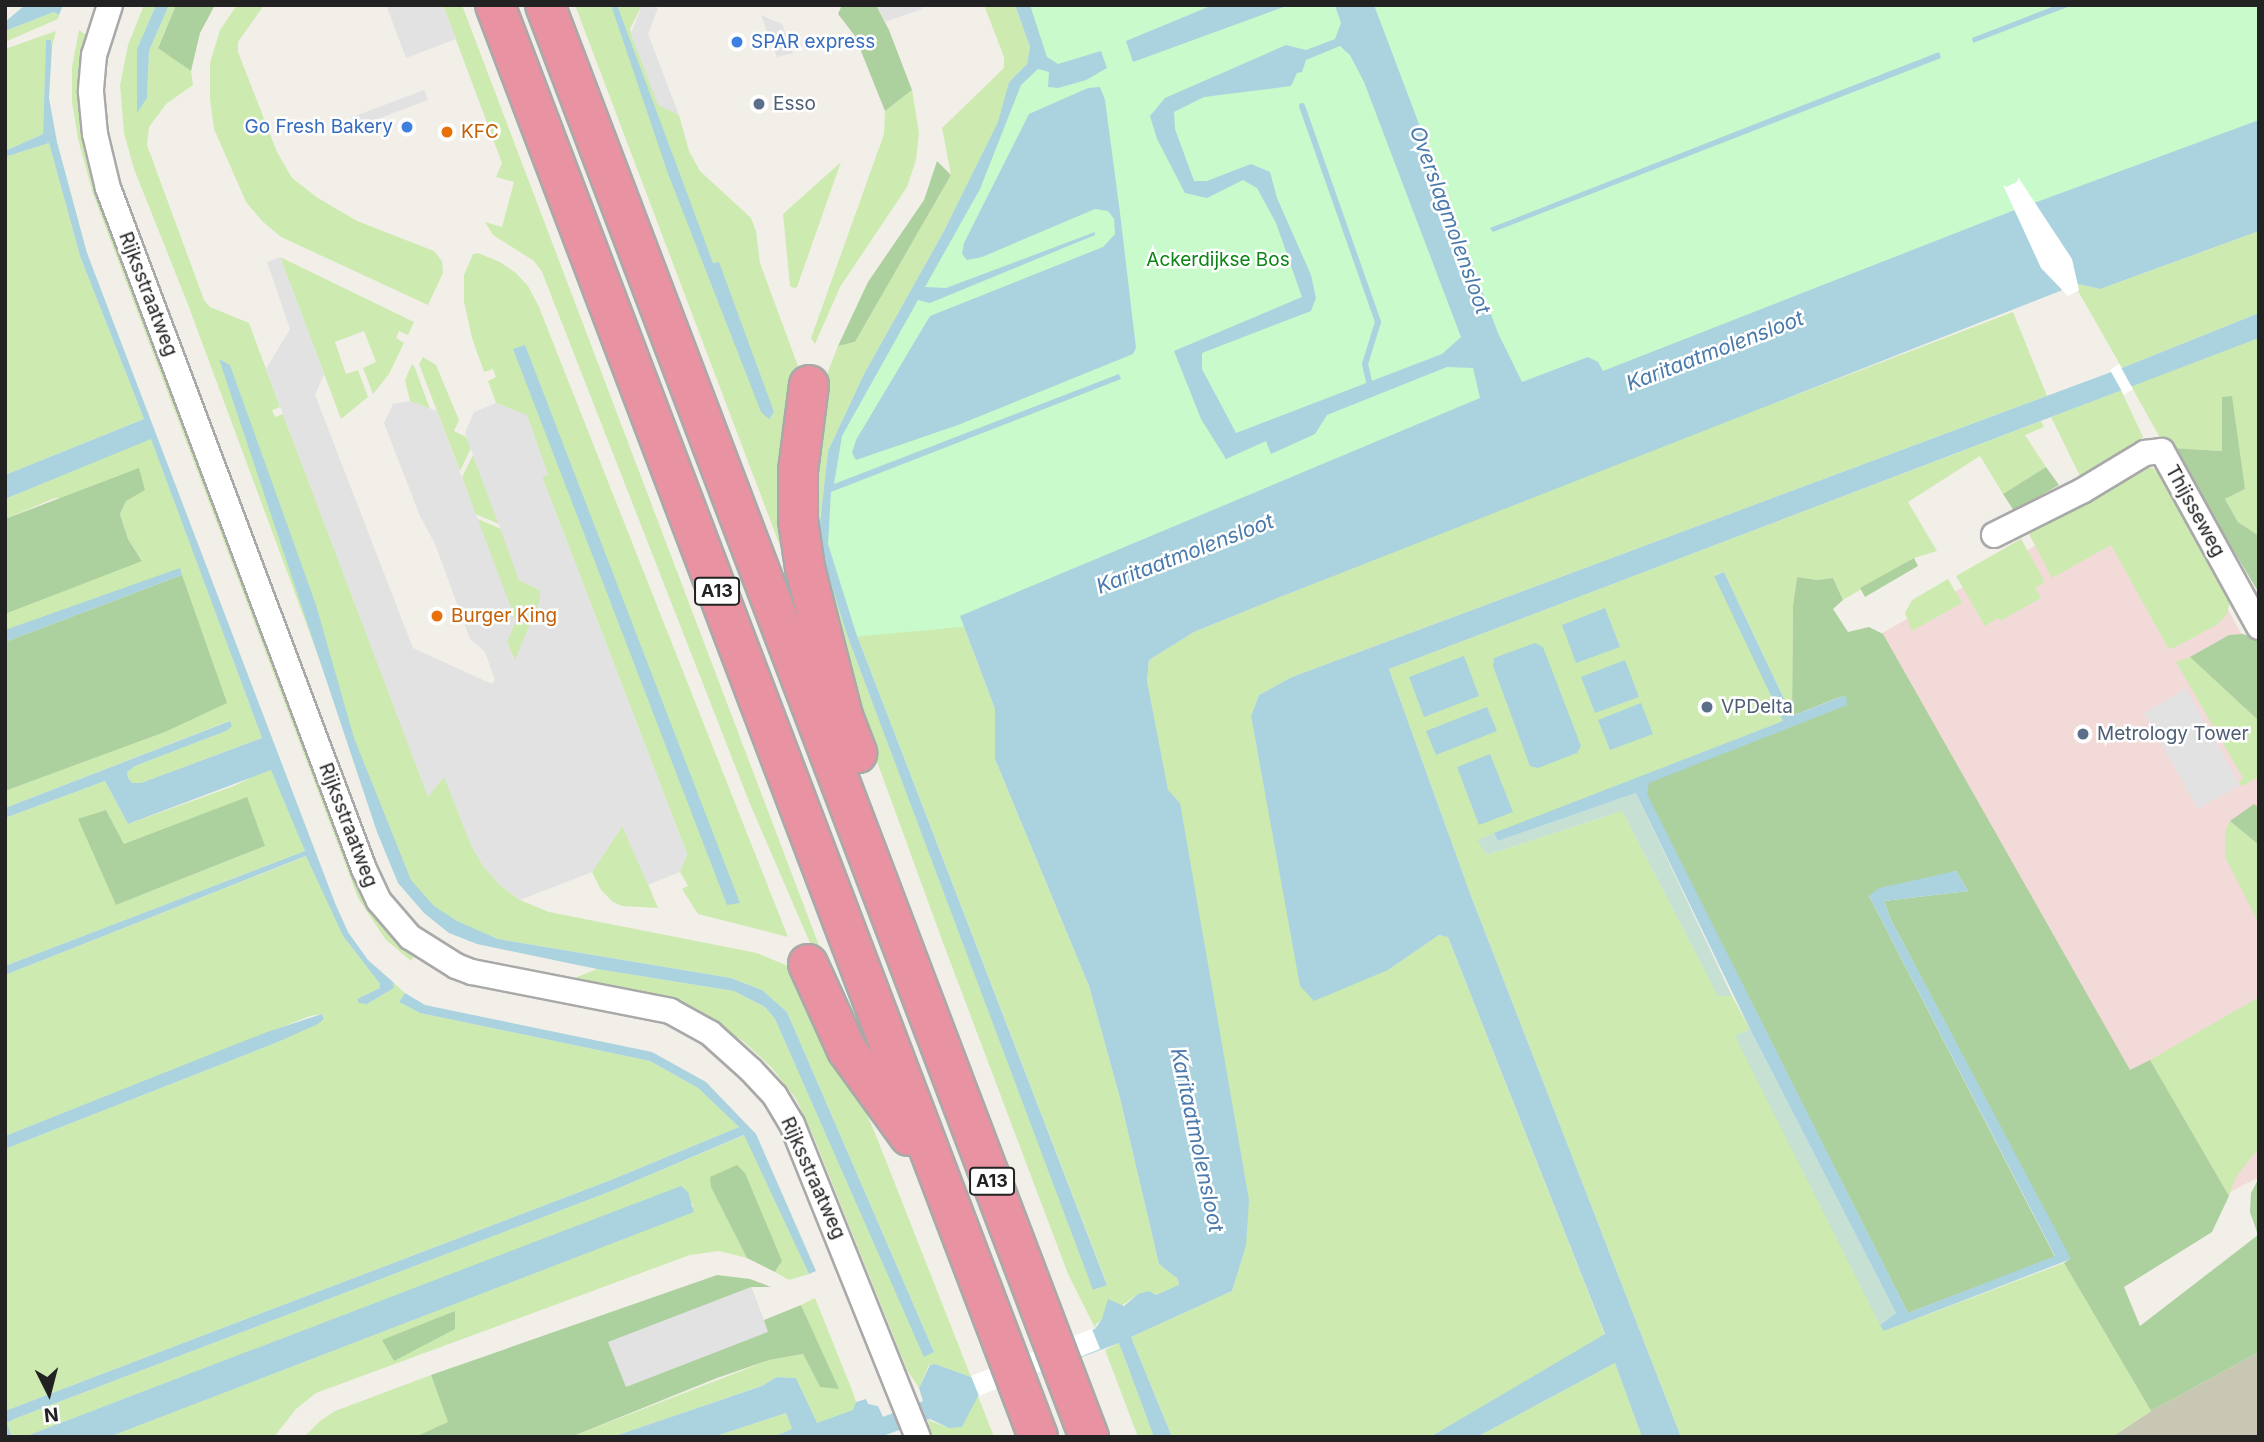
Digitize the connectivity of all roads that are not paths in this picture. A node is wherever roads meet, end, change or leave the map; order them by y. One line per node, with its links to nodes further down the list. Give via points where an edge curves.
1 (110, 5): 10 (street, Rijksstraatweg, via 94,55 91,92 108,188 379,901 410,937 456,966 670,1012 710,1034 751,1070 792,1124)
2 (495, 5): 9 (highway, A13)
3 (545, 5): 8 (highway, A13)
4 (808, 385): 8 (highway, A13, via 798,471 805,568 843,716 893,851)
5 (1994, 535): 6 (street, Thijsseweg, via 2145,453 2162,451)
6 (2259, 627)
7 (808, 964): 9 (highway, A13, via 847,1050)
8 (930, 1018): 12 (highway, A13)
9 (939, 1177): 11 (highway, A13)
10 (913, 1423)
11 (1038, 1437)
12 (1089, 1437)

